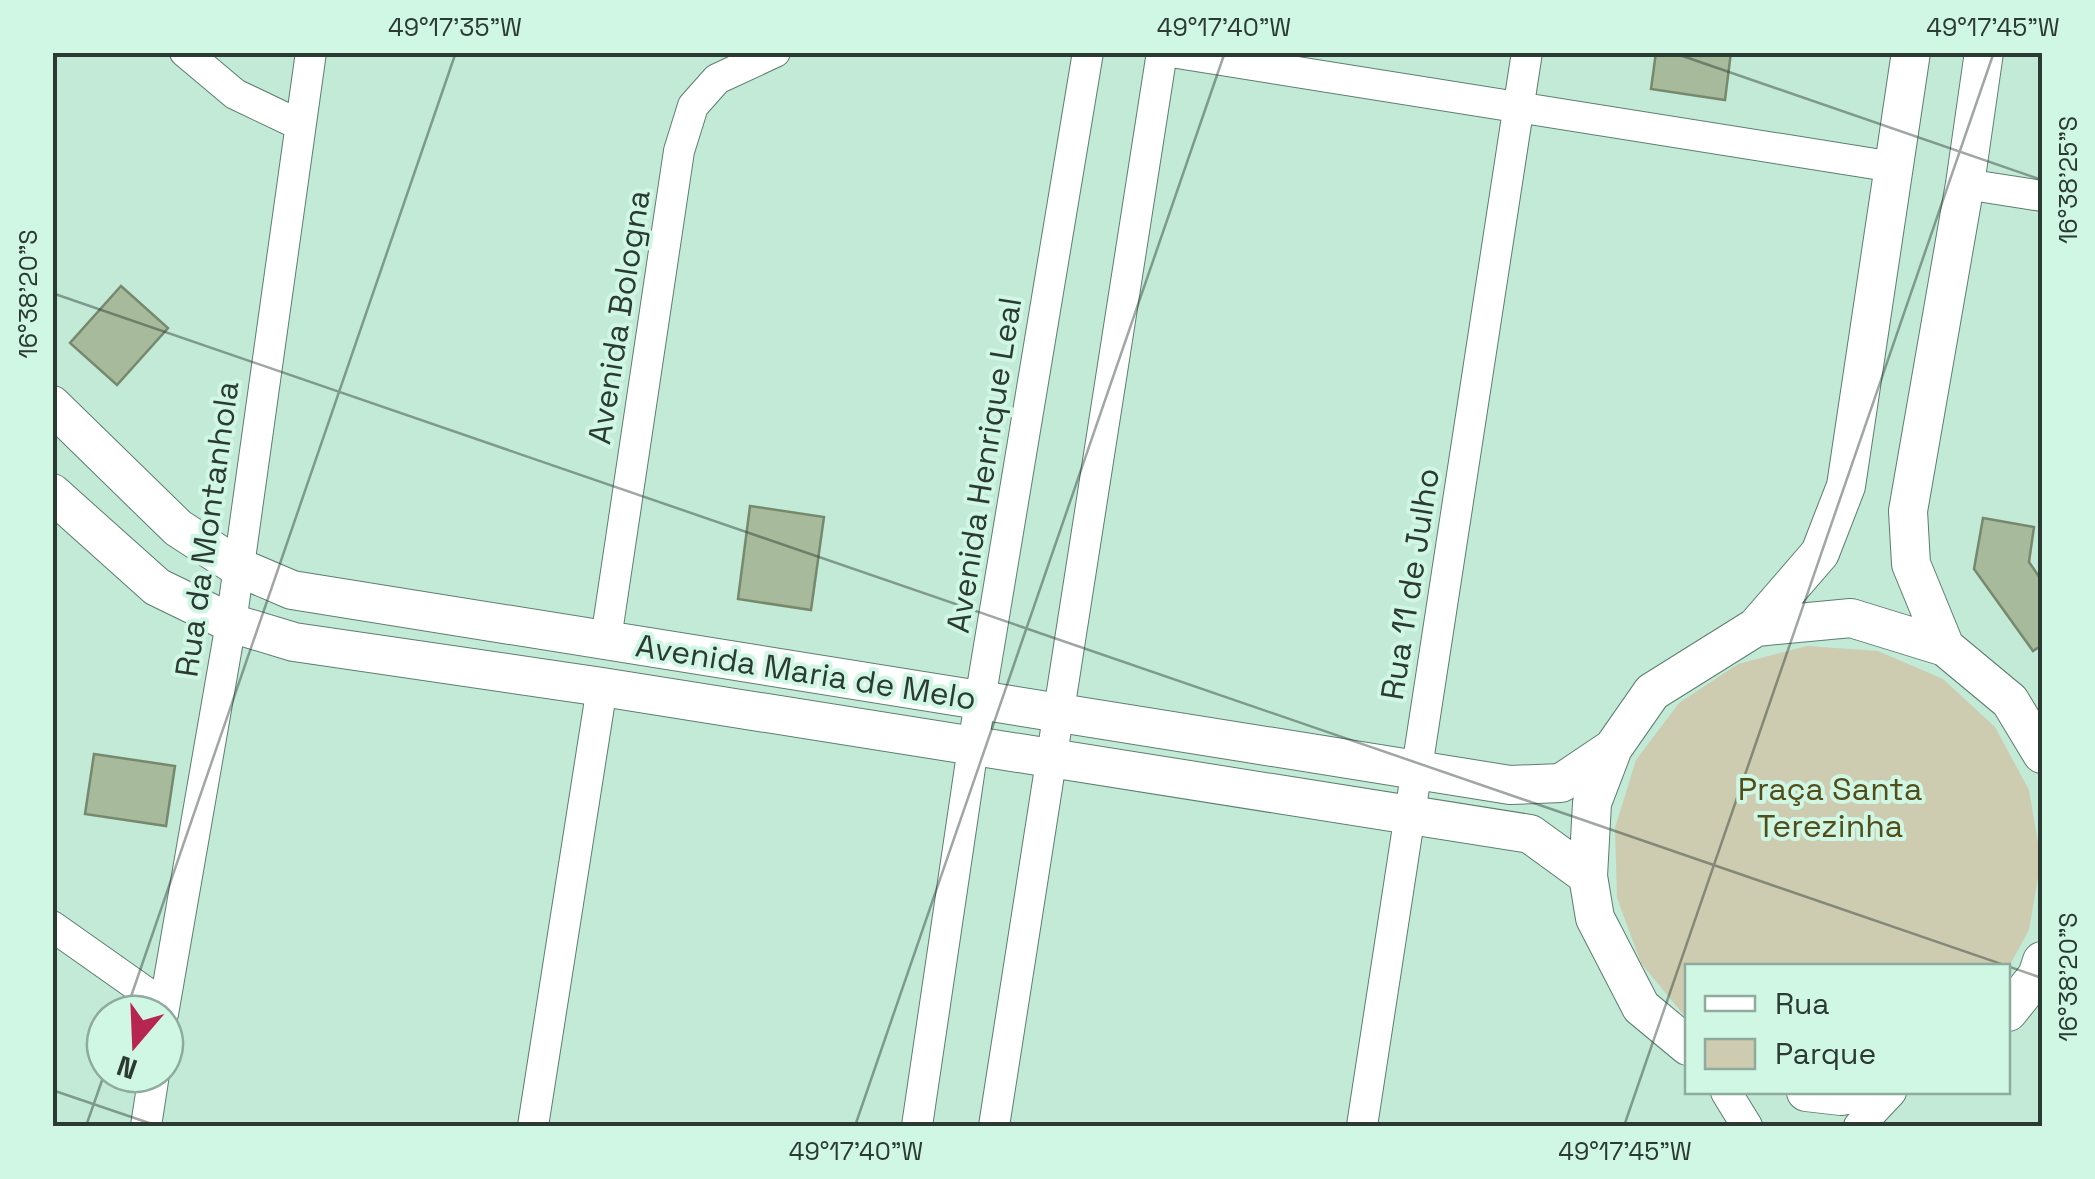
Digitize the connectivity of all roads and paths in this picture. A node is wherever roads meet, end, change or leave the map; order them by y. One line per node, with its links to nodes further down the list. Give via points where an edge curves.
1 (185, 52): 11 (street, via 236,94)
2 (311, 52): 11 (street, Rua da Montanhola)
3 (776, 52): 20 (street, Avenida Bologna, via 718,79 693,106 679,151)
4 (1088, 52): 23 (street, Avenida Henrique Leal)
5 (1162, 52): 24 (street)
6 (1171, 52): 10 (street)
7 (1527, 52): 10 (street, Rua 11 de Julho)
8 (1911, 52): 12 (street)
9 (1984, 52): 13 (street)
10 (1519, 107): 12 (street); 29 (street, Rua 11 de Julho)
11 (300, 125): 17 (street, Rua da Montanhola)
12 (1894, 167): 19 (street, via 1846,486 1820,553)
13 (1966, 184): 14 (street); 21 (street, via 1908,511 1910,564)
14 (2042, 196)
15 (52, 405): 17 (street, Avenida Maria de Melo, via 178,528)
16 (52, 493): 18 (street, Avenida Maria de Melo, via 157,586)
17 (238, 567): 18 (street, Rua da Montanhola); 20 (street, Avenida Maria de Melo, via 292,590)
18 (231, 623): 22 (street, Avenida Maria de Melo, via 294,642); 35 (street, Rua da Montanhola)
19 (1756, 627): 21 (street, via 1850,618); 26 (street, via 1652,692)
20 (606, 639): 23 (street, Avenida Maria de Melo)
21 (1945, 648): 27 (street, via 2010,702)
22 (602, 687): 25 (street, Avenida Maria de Melo); 44 (street)
23 (980, 700): 24 (street, Avenida Maria de Melo); 25 (street, Avenida Henrique Leal)
24 (1058, 712): 28 (street); 29 (street, Avenida Maria de Melo)
25 (973, 746): 28 (street, Avenida Maria de Melo); 45 (street, Avenida Henrique Leal)
26 (1612, 748): 29 (street, Avenida Maria de Melo, via 1561,783 1510,785); 31 (street, via 1592,803)
27 (2042, 754)
28 (1052, 758): 30 (street, Avenida Maria de Melo); 46 (street)
29 (1416, 770): 30 (street, Rua 11 de Julho)
30 (1410, 814): 31 (street, Avenida Maria de Melo, via 1530,834); 47 (street, Rua 11 de Julho)
31 (1588, 876): 37 (street, via 1595,918 1640,1007)
32 (52, 926): 34 (street)
33 (2041, 970): 36 (street)
34 (144, 994)
35 (167, 994)
36 (2010, 1009)
37 (1685, 1044)
38 (151, 1094): 43 (street)
39 (1727, 1094): 48 (street)
40 (1824, 1094): 41 (street)
41 (1854, 1094)
42 (1889, 1094): 49 (street)
43 (146, 1126)
44 (533, 1126)
45 (916, 1126)
46 (994, 1126)
47 (1362, 1126)
48 (1747, 1126)
49 (1859, 1126)

